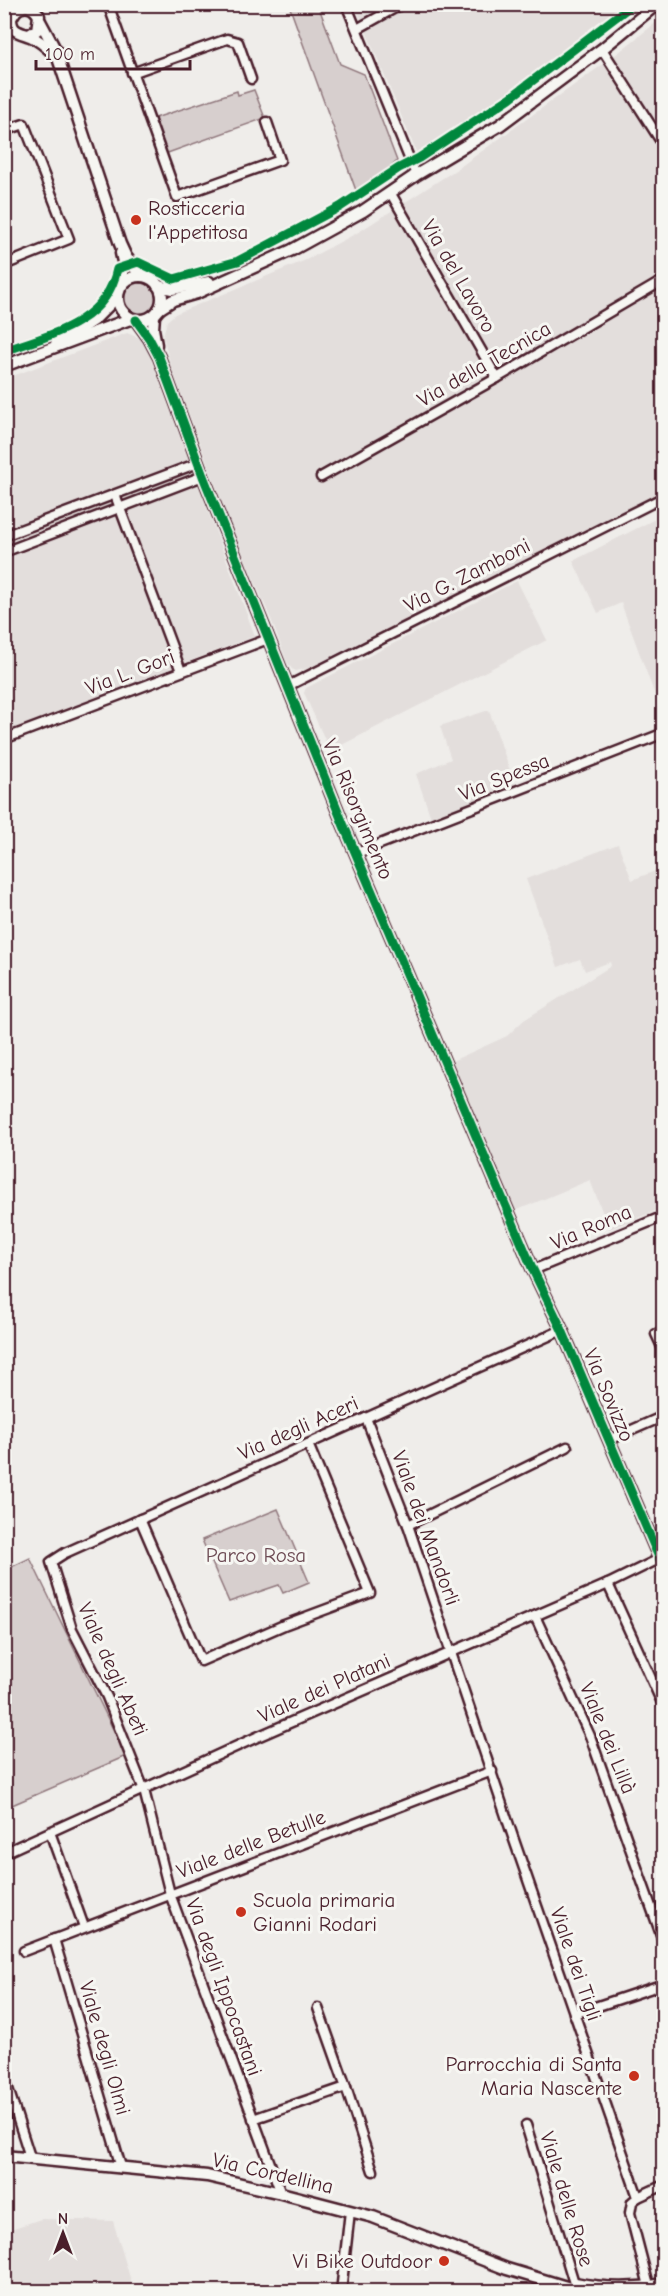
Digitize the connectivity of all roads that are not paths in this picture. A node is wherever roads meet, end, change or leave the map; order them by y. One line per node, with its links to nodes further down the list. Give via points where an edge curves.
1 (108, 4): 12 (street)
2 (346, 4): 8 (street)
3 (402, 4): 8 (street)
4 (657, 4): 10 (street)
5 (19, 10): 6 (street, via 37,12); 7 (street)
6 (40, 21): 9 (street, via 37,30); 11 (street)
7 (9, 29): 9 (street)
8 (357, 29): 17 (street)
9 (28, 35): 11 (street)
10 (602, 49): 16 (street); 17 (street, via 500,125)
11 (56, 57): 19 (street)
12 (132, 73): 13 (street, via 235,39); 14 (street, via 177,197 280,159)
13 (251, 79)
14 (267, 122)
15 (4, 130): 20 (street, via 24,123 69,239)
16 (663, 146)
17 (416, 175): 18 (street)
18 (390, 192): 21 (street, via 329,231); 32 (street, Via del Lavoro)
19 (120, 244): 22 (street); 24 (street)
20 (4, 265)
21 (235, 274): 25 (street, via 172,289); 27 (street, via 173,300)
22 (141, 276): 24 (street); 25 (street)
23 (663, 280): 32 (street, Via della Tecnica)
24 (121, 285): 26 (street)
25 (158, 286): 27 (street, via 162,297)
26 (117, 297): 28 (street, via 120,310); 29 (street, via 95,319)
27 (156, 312): 28 (street, via 146,320); 30 (street, via 153,329)
28 (133, 320): 29 (street); 30 (street)
29 (46, 350): 31 (street)
30 (159, 357): 33 (street, Via Risorgimento)
31 (4, 366)
32 (497, 378): 35 (street, Via della Tecnica)
33 (198, 463): 34 (street, Via Risorgimento); 36 (street)
34 (203, 476): 38 (street); 41 (street, Via Risorgimento)
35 (321, 477)
36 (115, 495): 38 (street); 39 (street)
37 (663, 497): 43 (street, Via G. Zamboni)
38 (120, 509): 40 (street); 42 (street)
39 (4, 537)
40 (4, 552)
41 (268, 639): 42 (street, Via L. Gori); 43 (street, Via Risorgimento)
42 (181, 671): 45 (street, Via L. Gori)
43 (288, 686): 46 (street, Via Risorgimento)
44 (663, 733): 46 (street, Via Spessa)
45 (4, 739)
46 (357, 853): 48 (street, Via Risorgimento)
47 (663, 1216): 48 (street, Via Roma)
48 (533, 1270): 49 (street, Via Sovizzo)
49 (562, 1330): 53 (street, Via degli Aceri); 54 (street, Via Sovizzo)
50 (663, 1331): 51 (street, via 656,1334)
51 (663, 1351)
52 (663, 1416): 54 (street)
53 (366, 1418): 55 (street, Via degli Aceri); 58 (street, Viale dei Mandorli)
54 (609, 1440): 60 (street, Via Sovizzo)
55 (308, 1444): 57 (street, Via degli Aceri); 57 (street, via 370,1593 201,1661)
56 (567, 1447): 58 (street)
57 (140, 1519): 59 (street, Via degli Aceri)
58 (408, 1525): 63 (street, Viale dei Mandorli)
59 (51, 1562): 66 (street, Viale degli Abeti, via 72,1629 107,1697)
60 (661, 1564): 61 (street, Viale dei Platani)
61 (608, 1584): 62 (street, Viale dei Platani); 64 (street)
62 (536, 1616): 63 (street, Viale dei Platani); 72 (street, Viale dei Lillà, via 590,1736)
63 (451, 1651): 65 (street, Viale dei Tigli); 66 (street, Viale dei Platani)
64 (663, 1707)
65 (492, 1771): 69 (street, Viale delle Betulle); 76 (street, Viale dei Tigli)
66 (144, 1790): 67 (street, Viale dei Platani); 69 (street, Via degli Ippocastani)
67 (50, 1832): 68 (street, Viale dei Platani); 70 (street)
68 (4, 1853)
69 (170, 1894): 70 (street, Viale delle Betulle); 79 (street, Via degli Ippocastani)
70 (84, 1927): 71 (street, Viale delle Betulle)
71 (54, 1939): 73 (street, Viale delle Betulle); 83 (street, Viale degli Olmi)
72 (663, 1943)
73 (24, 1951)
74 (663, 1984): 76 (street)
75 (318, 2008): 78 (street)
76 (574, 2014): 87 (street, Viale dei Tigli)
77 (4, 2076): 82 (street)
78 (346, 2087): 79 (street); 84 (street)
79 (253, 2119): 86 (street, Via degli Ippocastani)
80 (526, 2125): 90 (street, Viale delle Rose)
81 (4, 2156): 82 (street, Via Cordellina)
82 (30, 2157): 83 (street, Via Cordellina)
83 (121, 2167): 86 (street, Via Cordellina, via 207,2176)
84 (373, 2171)
85 (663, 2186): 87 (street)
86 (281, 2193): 88 (street, Via Cordellina)
87 (638, 2197): 92 (street, via 632,2202 630,2213)
88 (350, 2211): 89 (street, Via Cordellina); 93 (street)
89 (523, 2273): 90 (street, Via Cordellina); 94 (street, Via Cordellina)
90 (574, 2283): 92 (street, Via Cordellina, via 601,2288)
91 (663, 2284): 92 (street, Via Cordellina)
92 (649, 2286)
93 (340, 2292)
94 (583, 2292)

